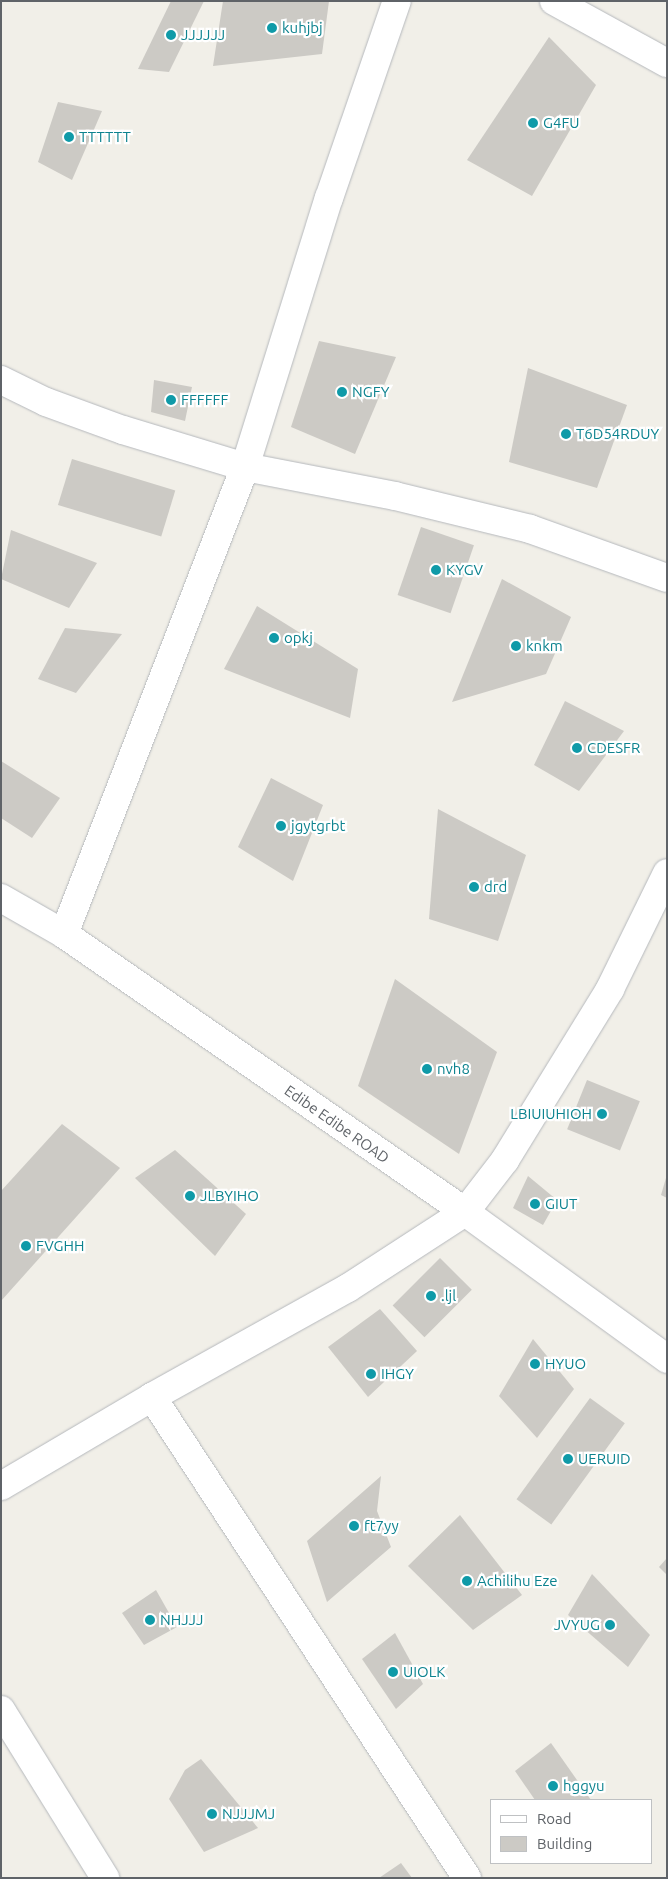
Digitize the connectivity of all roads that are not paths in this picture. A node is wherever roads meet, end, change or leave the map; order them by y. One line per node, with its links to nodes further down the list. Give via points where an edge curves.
1 (397, 1): 5 (street, via 329,198)
2 (554, 1): 3 (street)
3 (667, 63)
4 (1, 380): 5 (street, via 80,414)
5 (245, 467): 6 (street, via 395,496 521,526); 9 (street)
6 (667, 578)
7 (667, 873): 10 (street, via 600,1005 505,1160)
8 (1, 898): 9 (street, Edibe Edibe ROAD)
9 (64, 934): 10 (street, Edibe Edibe ROAD)
10 (465, 1212): 11 (street, Edibe Edibe ROAD); 12 (street, via 348,1288)
11 (666, 1358)
12 (152, 1396): 13 (street); 16 (street)
13 (1, 1486)
14 (1, 1710): 15 (street)
15 (105, 1878)
16 (468, 1878)

